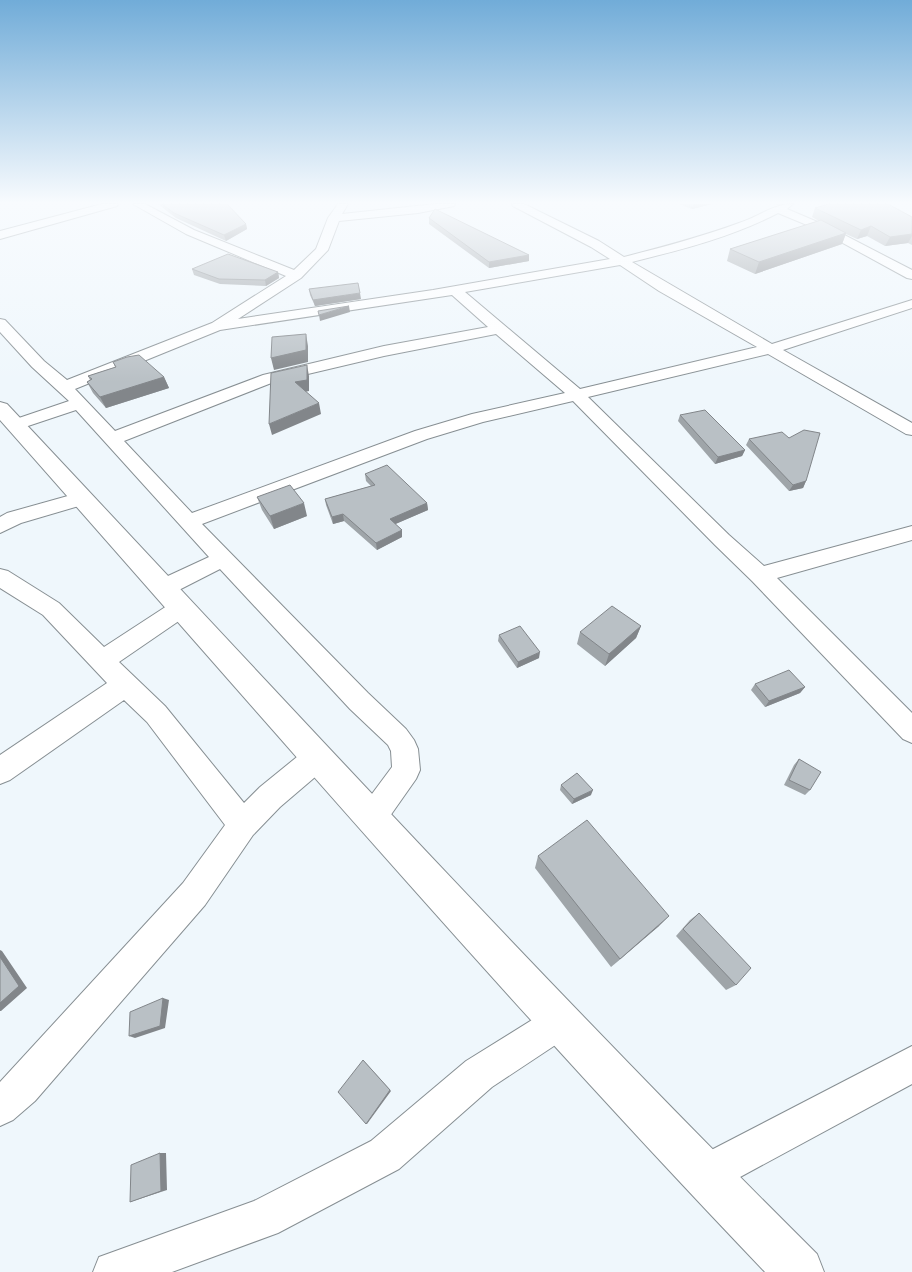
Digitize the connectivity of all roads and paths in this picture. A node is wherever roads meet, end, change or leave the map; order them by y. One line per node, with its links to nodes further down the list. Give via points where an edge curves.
1 (267, 263): 6 (street)
2 (308, 263): 6 (street)
3 (614, 263): 8 (street)
4 (624, 263): 13 (street)
5 (890, 263): 7 (street)
6 (296, 275): 11 (street)
7 (912, 275)
8 (454, 290): 11 (street); 12 (street)
9 (912, 304): 13 (street)
10 (0, 324): 15 (street)
11 (217, 326): 15 (street)
12 (498, 328): 14 (street); 18 (street, via 269,378)
13 (770, 349): 14 (street); 17 (street)
14 (575, 393): 20 (street, via 421,435); 24 (street)
15 (72, 395): 16 (street); 18 (street)
16 (8, 416): 19 (street)
17 (912, 430)
18 (112, 439): 20 (street)
19 (82, 498): 21 (street, via 14,518); 26 (street)
20 (188, 522): 23 (street)
21 (0, 526)
22 (912, 533): 24 (street)
23 (223, 558): 26 (street); 32 (street, via 397,737 404,749 406,770)
24 (760, 575): 29 (street)
25 (0, 577): 27 (street, via 51,609)
26 (172, 598): 27 (street); 30 (street)
27 (102, 661): 28 (street)
28 (125, 685): 31 (street); 33 (street, via 156,714)
29 (912, 731)
30 (318, 757): 32 (street); 33 (street, via 270,796)
31 (0, 771)
32 (372, 816): 34 (street)
33 (243, 825): 36 (street, via 194,894 22,1088)
34 (560, 1022): 37 (street); 38 (street, via 479,1074 385,1156 263,1218)
35 (912, 1064): 37 (street)
36 (0, 1107)
37 (704, 1175): 39 (street)
38 (114, 1272)
39 (799, 1272)

